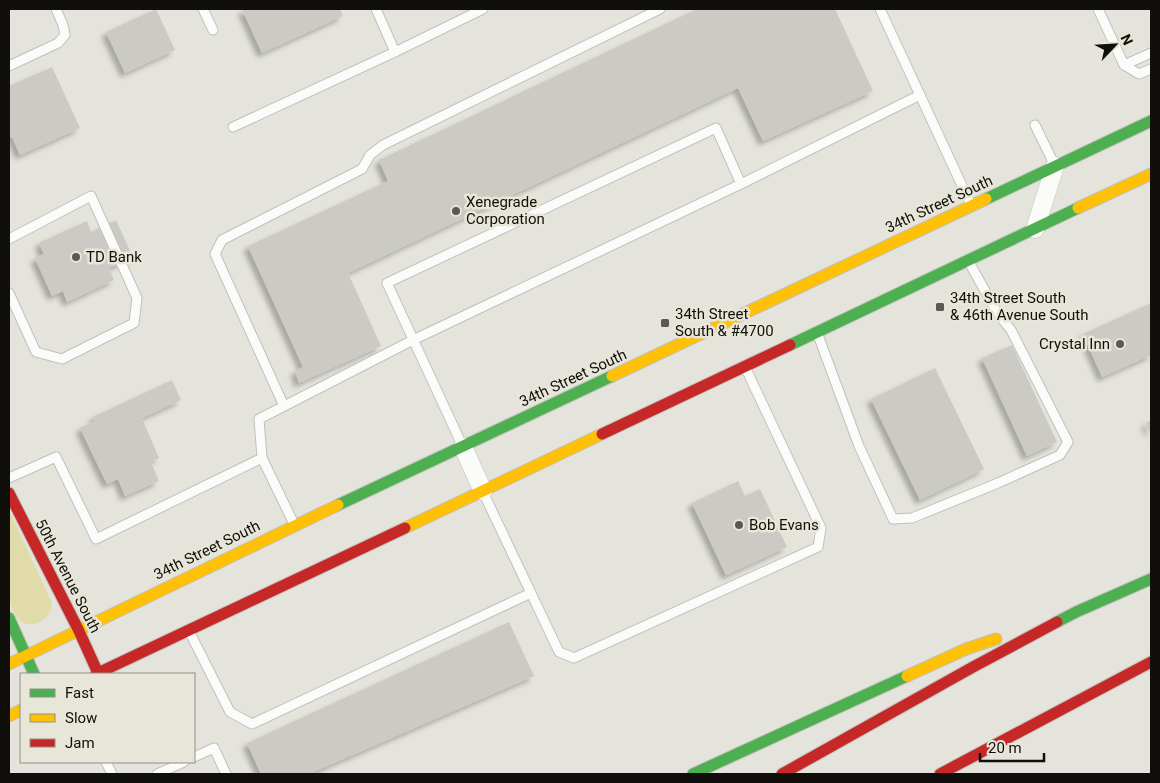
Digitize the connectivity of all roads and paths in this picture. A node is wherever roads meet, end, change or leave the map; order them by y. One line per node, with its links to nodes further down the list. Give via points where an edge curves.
1 (56, 9): 12 (lane, via 65,35 58,43)
2 (203, 9): 8 (lane)
3 (376, 9): 9 (lane)
4 (483, 9): 9 (lane)
5 (660, 9): 29 (lane, via 383,145 370,155 362,169 222,240 214,254)
6 (880, 9): 14 (lane)
7 (1098, 9): 11 (lane)
8 (213, 30)
9 (396, 52): 17 (lane)
10 (1151, 53): 11 (lane)
11 (1124, 65): 13 (lane, via 1139,74)
12 (9, 66)
13 (1151, 68)
14 (920, 95): 20 (lane); 21 (lane)
15 (1151, 121): 18 (main road, 34th Street South)
16 (1036, 125): 18 (lane)
17 (233, 127)
18 (1055, 166): 21 (main road, 34th Street South); 22 (street)
19 (1151, 174): 22 (main road)
20 (741, 184): 27 (lane); 27 (lane, via 716,128 396,278 387,283)
21 (971, 206): 30 (main road, 34th Street South)
22 (1035, 229): 24 (main road)
23 (9, 239): 25 (lane, via 91,196 137,298 134,323 62,359 36,352)
24 (968, 261): 26 (main road); 26 (lane, via 998,314 1011,330 1068,442 1060,455 912,518 893,519 859,446)
25 (9, 294)
26 (817, 332): 28 (main road)
27 (414, 340): 29 (lane); 30 (lane)
28 (744, 367): 33 (main road); 37 (lane, via 822,528 818,547 574,658 559,652)
29 (284, 406): 31 (lane, via 259,419)
30 (463, 447): 33 (street); 35 (main road, 34th Street South)
31 (262, 458): 32 (lane, via 96,539 56,457); 35 (lane)
32 (9, 478)
33 (483, 491): 37 (lane); 41 (main road)
34 (9, 493): 40 (main road, 50th Avenue South)
35 (294, 525): 40 (main road, 34th Street South)
36 (1151, 578): 38 (main road)
37 (531, 593): 41 (lane, via 252,724 230,712)
38 (1076, 612): 52 (main road, via 966,649); 53 (main road)
39 (9, 618): 42 (main road)
40 (78, 629): 42 (main road, 34th Street South); 46 (main road, 50th Avenue South)
41 (189, 630): 47 (main road)
42 (26, 656): 44 (main road, 34th Street South); 45 (main road)
43 (1151, 662): 54 (main road)
44 (9, 664)
45 (34, 673)
46 (97, 673)
47 (99, 673)
48 (195, 757): 51 (lane, via 214,748)
49 (182, 763): 50 (lane)
50 (157, 774)
51 (226, 774)
52 (693, 774)
53 (782, 774)
54 (940, 774)

